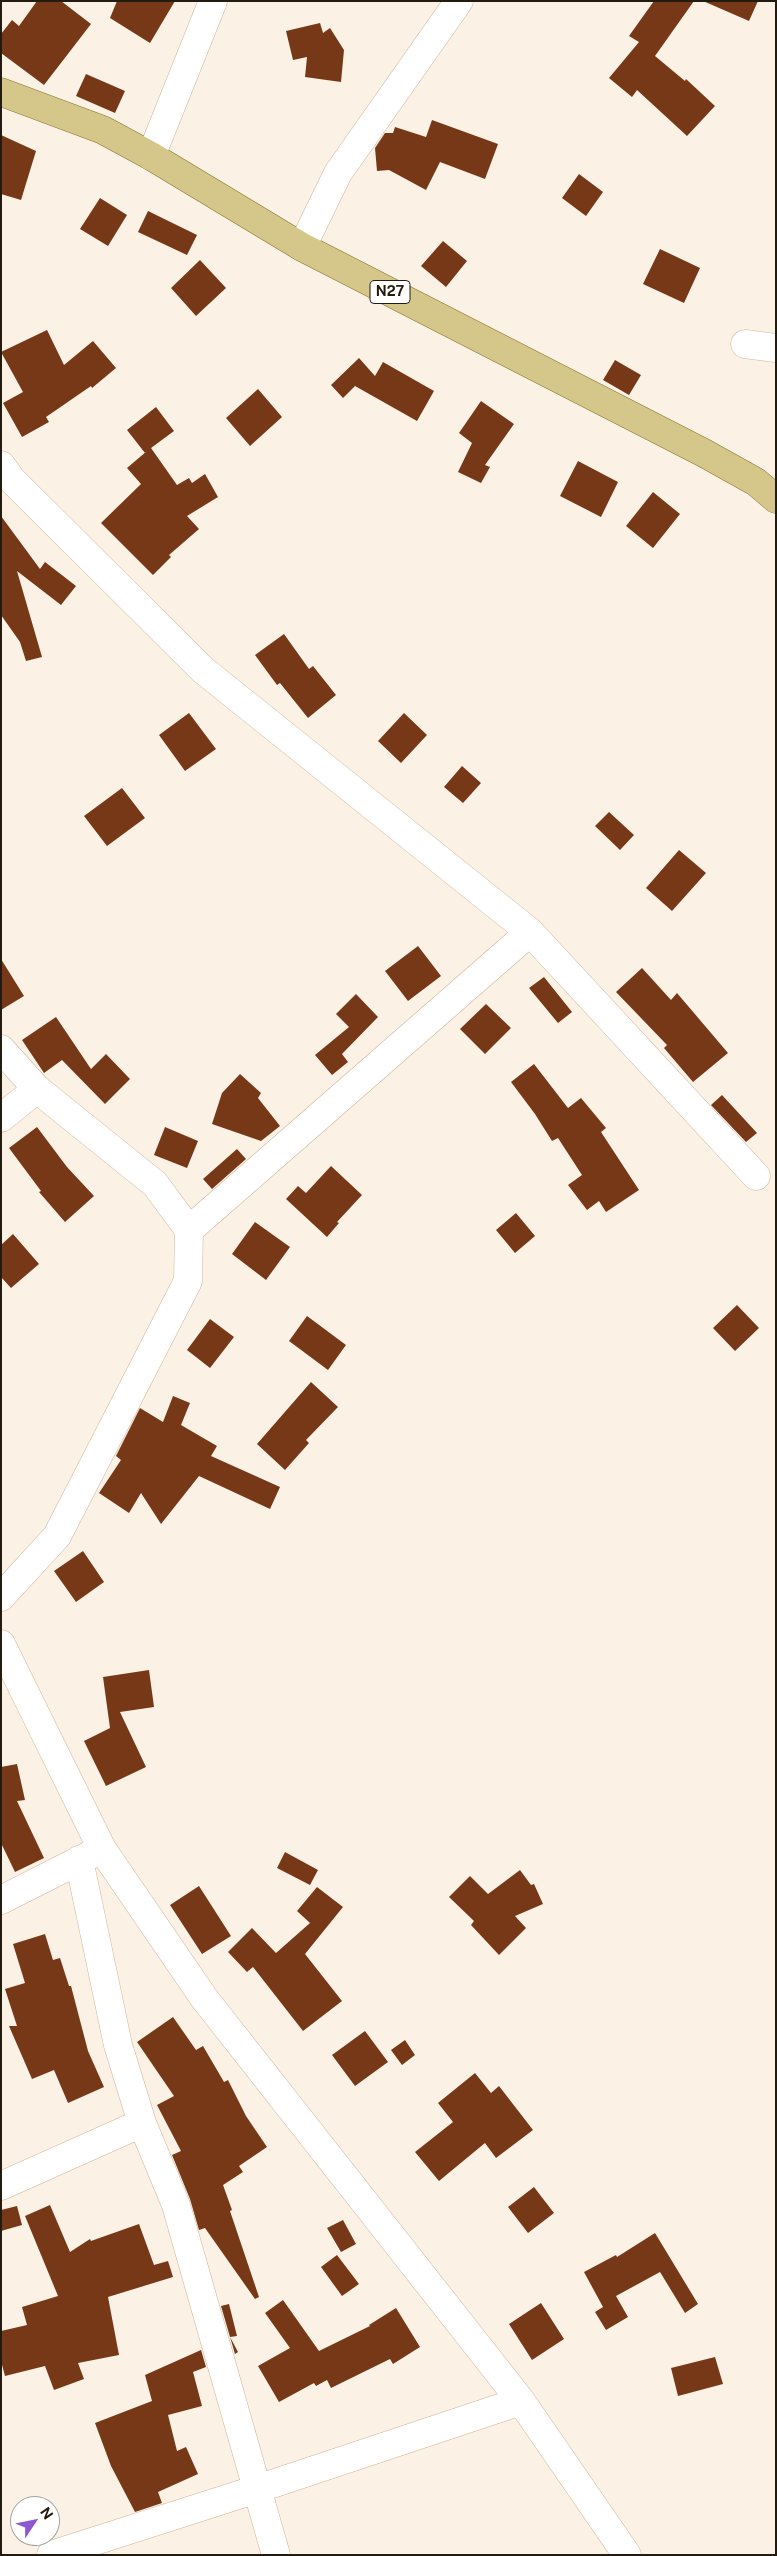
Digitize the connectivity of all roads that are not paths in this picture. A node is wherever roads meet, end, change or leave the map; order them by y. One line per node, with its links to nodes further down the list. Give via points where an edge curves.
1 (213, 1): 4 (street)
2 (459, 1): 5 (street, via 338,173)
3 (1, 92): 4 (main road, N27, via 103,130)
4 (151, 156): 5 (main road, N27)
5 (302, 247): 9 (main road, N27, via 704,453 756,482)
6 (745, 344): 7 (street)
7 (776, 348)
8 (4, 477): 10 (street, via 203,670)
9 (776, 499)
10 (530, 932): 14 (street); 15 (street)
11 (1, 1050): 12 (street)
12 (37, 1090): 13 (street); 15 (street, via 155,1184)
13 (1, 1118)
14 (756, 1176)
15 (189, 1230): 16 (street, via 188,1281 184,1290 57,1536)
16 (1, 1597)
17 (1, 1644): 18 (street)
18 (91, 1855): 19 (street); 20 (street, via 118,2045); 22 (street)
19 (1, 1900)
20 (142, 2123): 21 (street); 23 (street, via 176,2205)
21 (1, 2186)
22 (521, 2401): 23 (street); 26 (street)
23 (257, 2490): 24 (street); 25 (street)
24 (51, 2555)
25 (276, 2555)
26 (627, 2555)

